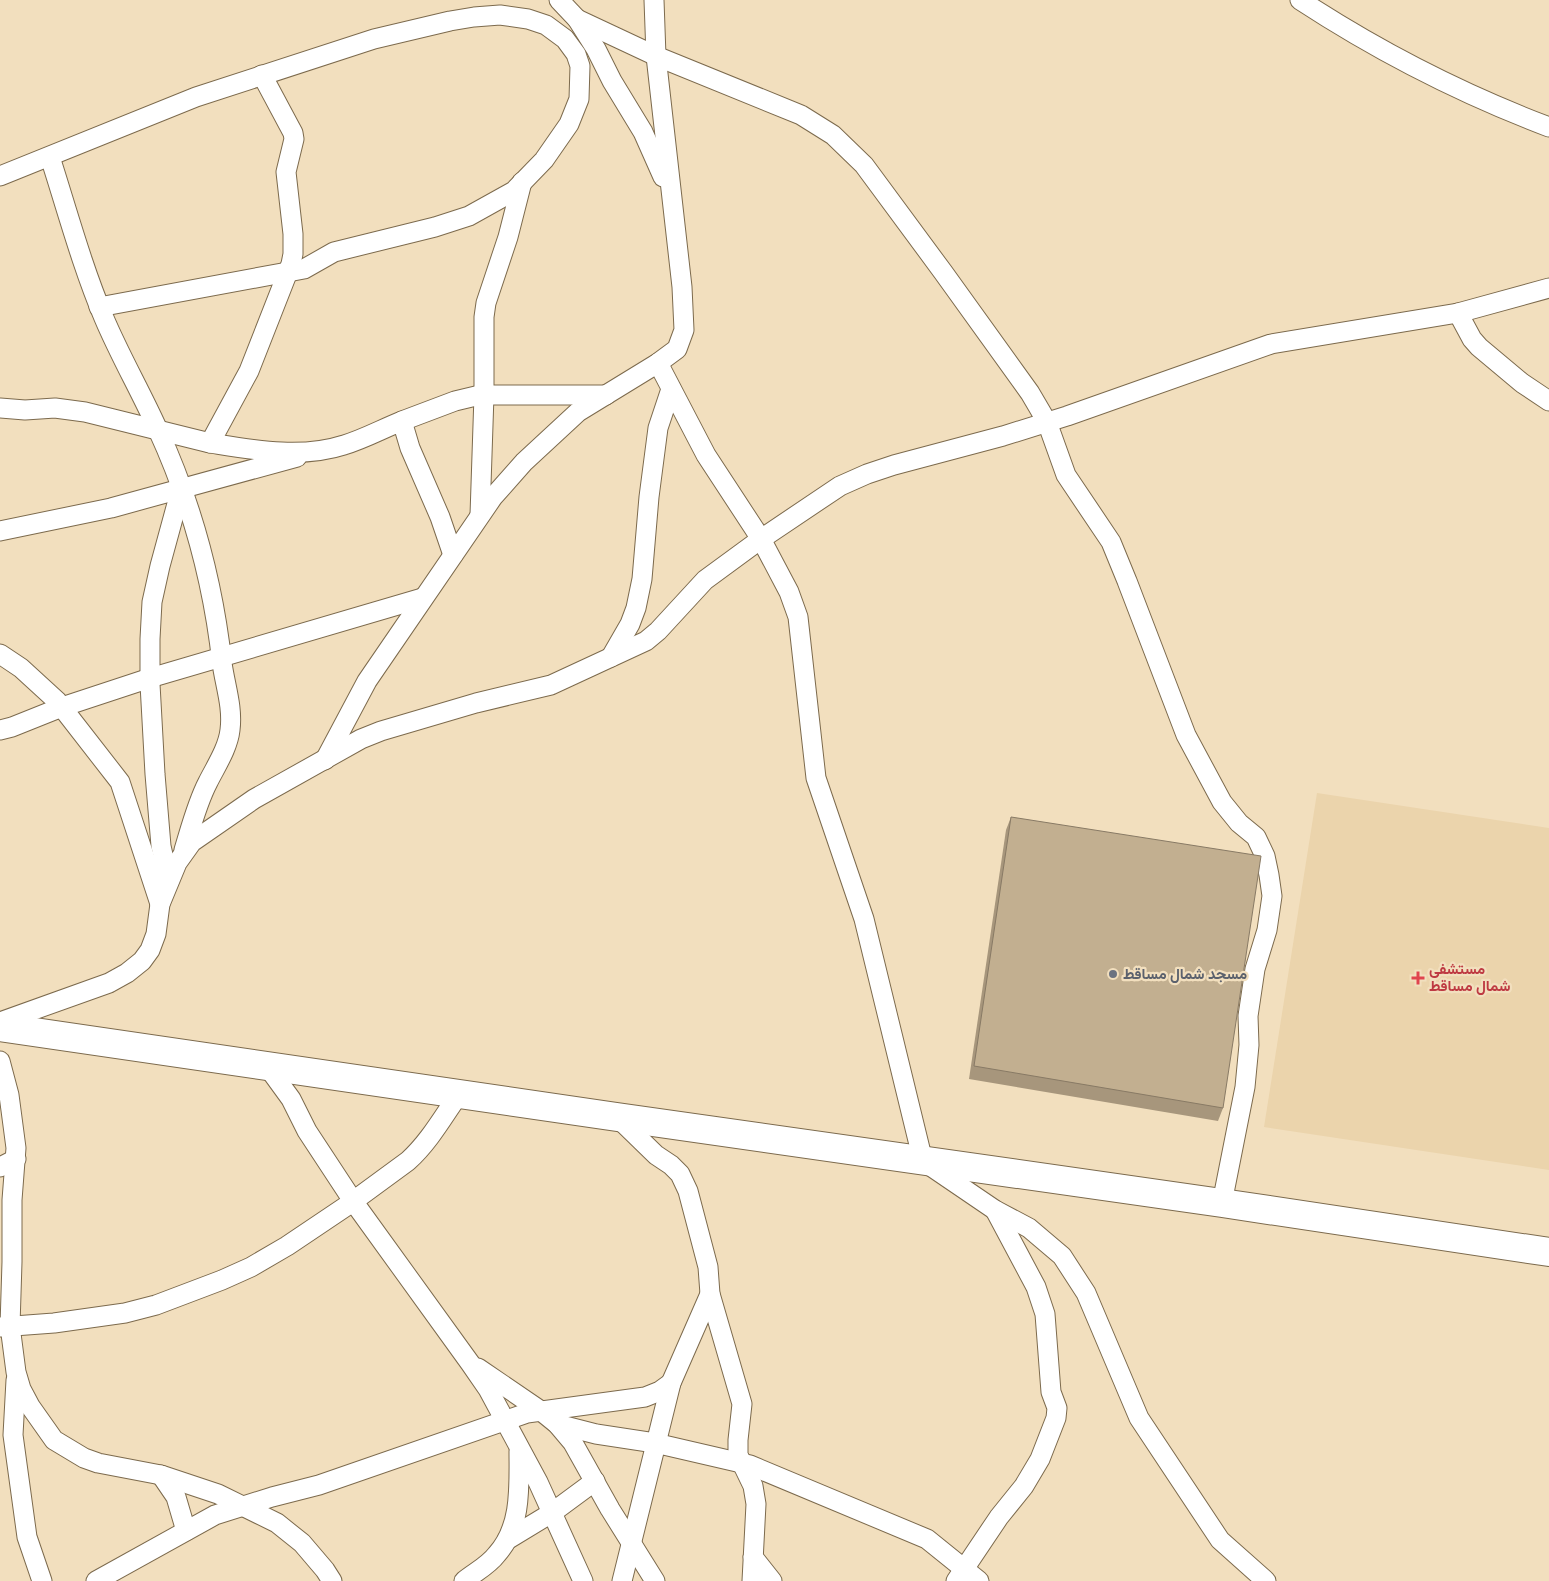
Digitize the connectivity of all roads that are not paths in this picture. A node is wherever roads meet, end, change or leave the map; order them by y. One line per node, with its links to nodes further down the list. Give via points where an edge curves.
1 (559, 0): 4 (street)
2 (1300, 0): 10 (street, via 1440,81)
3 (655, 3): 6 (street)
4 (577, 18): 6 (street); 8 (street, via 596,49)
5 (576, 54): 7 (street, via 546,25 500,15 474,16 374,39); 8 (street); 9 (street, via 580,66)
6 (656, 56): 14 (street); 26 (street, via 801,115 833,135 864,165 1030,393)
7 (262, 75): 11 (street, via 196,96); 15 (street, via 294,139 286,172 293,234 293,254)
8 (606, 76): 9 (street); 14 (street, via 643,132)
9 (579, 99): 13 (street, via 569,124 544,160)
10 (1549, 127)
11 (50, 156): 12 (street); 17 (street)
12 (0, 176)
13 (522, 182): 15 (street, via 514,191 469,216 435,228 334,252 304,269); 21 (street, via 486,303)
14 (671, 194): 19 (street, via 684,330 677,349)
15 (288, 272): 17 (street); 28 (street, via 249,370)
16 (1549, 288): 18 (street)
17 (99, 307): 27 (street)
18 (1458, 313): 23 (street, via 1479,347 1522,384); 26 (street, via 1271,344)
19 (658, 363): 20 (street); 22 (street)
20 (671, 389): 33 (street, via 706,454); 38 (street, via 658,428 642,580 636,608)
21 (484, 395): 22 (street); 25 (street, via 455,401); 31 (street)
22 (606, 395): 31 (street, via 578,412 524,462)
23 (1549, 402)
24 (0, 408): 27 (street, via 55,408 86,412)
25 (402, 421): 29 (street, via 344,446); 34 (street)
26 (1046, 422): 33 (street, via 867,474 840,486); 56 (street, via 1066,476 1110,542 1186,734 1222,802 1256,837 1265,856 1272,896 1267,930 1255,969 1248,1016 1245,1086)
27 (158, 431): 28 (street); 30 (street)
28 (210, 443): 29 (street, via 289,453)
29 (325, 450): 30 (street)
30 (182, 489): 32 (street, via 111,508); 37 (street, via 200,543); 39 (street, via 152,602)
31 (480, 515): 34 (street)
32 (0, 531)
33 (760, 538): 38 (street, via 705,580 646,641); 52 (street, via 789,592 798,617 816,778 864,919)
34 (453, 555): 35 (street)
35 (422, 598): 37 (street); 42 (street, via 367,681)
36 (0, 654): 40 (street, via 21,668)
37 (221, 657): 39 (street); 43 (street, via 230,730 227,744 197,807)
38 (611, 657): 42 (street, via 551,685 381,731)
39 (150, 678): 40 (street); 44 (street, via 161,846)
40 (62, 707): 41 (street); 45 (street, via 120,782)
41 (0, 730)
42 (325, 760): 43 (street, via 254,799)
43 (184, 851): 44 (street)
44 (169, 881): 45 (street)
45 (160, 904): 46 (street, via 150,950 127,973 109,983)
46 (0, 1022)
47 (0, 1027): 49 (highway)
48 (0, 1061): 53 (street, via 14,1132)
49 (267, 1066): 50 (highway); 55 (street, via 292,1100 307,1131)
50 (459, 1094): 51 (highway); 55 (street, via 417,1153)
51 (617, 1117): 52 (highway); 60 (street, via 680,1174 688,1191 708,1267)
52 (923, 1161): 56 (highway); 57 (street)
53 (8, 1163): 54 (street)
54 (12, 1200): 58 (street); 61 (street, via 12,1262)
55 (353, 1201): 61 (street, via 251,1267 179,1297 125,1313 54,1323); 62 (street)
56 (1222, 1203): 59 (highway)
57 (994, 1210): 79 (street, via 1036,1287 1044,1314 1051,1392 1057,1408 1040,1459 1024,1486 999,1517); 89 (street, via 1029,1228 1062,1256 1086,1293 1139,1418 1220,1540)
58 (0, 1227)
59 (1549, 1252)
60 (710, 1294): 64 (street); 70 (street, via 742,1404 738,1440 738,1455)
61 (5, 1319): 63 (street)
62 (470, 1363): 65 (street); 66 (street)
63 (16, 1372): 71 (street, via 21,1389 54,1440 98,1463); 80 (street, via 13,1435 27,1537)
64 (671, 1383): 65 (street, via 645,1397); 68 (street)
65 (541, 1411): 66 (street); 67 (street)
66 (504, 1420): 69 (street); 73 (street, via 337,1479)
67 (557, 1424): 68 (street); 72 (street, via 573,1443)
68 (656, 1443): 70 (street); 77 (street)
69 (519, 1448): 74 (street); 76 (street, via 519,1500)
70 (742, 1463): 78 (street, via 753,1486 756,1504); 79 (street, via 927,1539)
71 (161, 1475): 73 (street); 75 (street, via 176,1497)
72 (595, 1481): 74 (street); 77 (street)
73 (244, 1506): 75 (street, via 215,1515); 82 (street, via 290,1532 314,1556)
74 (553, 1512): 76 (street); 84 (street)
75 (186, 1531): 81 (street)
76 (506, 1540): 83 (street, via 498,1554)
77 (631, 1544): 85 (street); 86 (street)
78 (753, 1557): 87 (street); 88 (street)
79 (966, 1577)
80 (42, 1581)
81 (96, 1581)
82 (332, 1581)
83 (464, 1581)
84 (583, 1581)
85 (622, 1581)
86 (655, 1581)
87 (752, 1581)
88 (772, 1581)
89 (1266, 1581)

